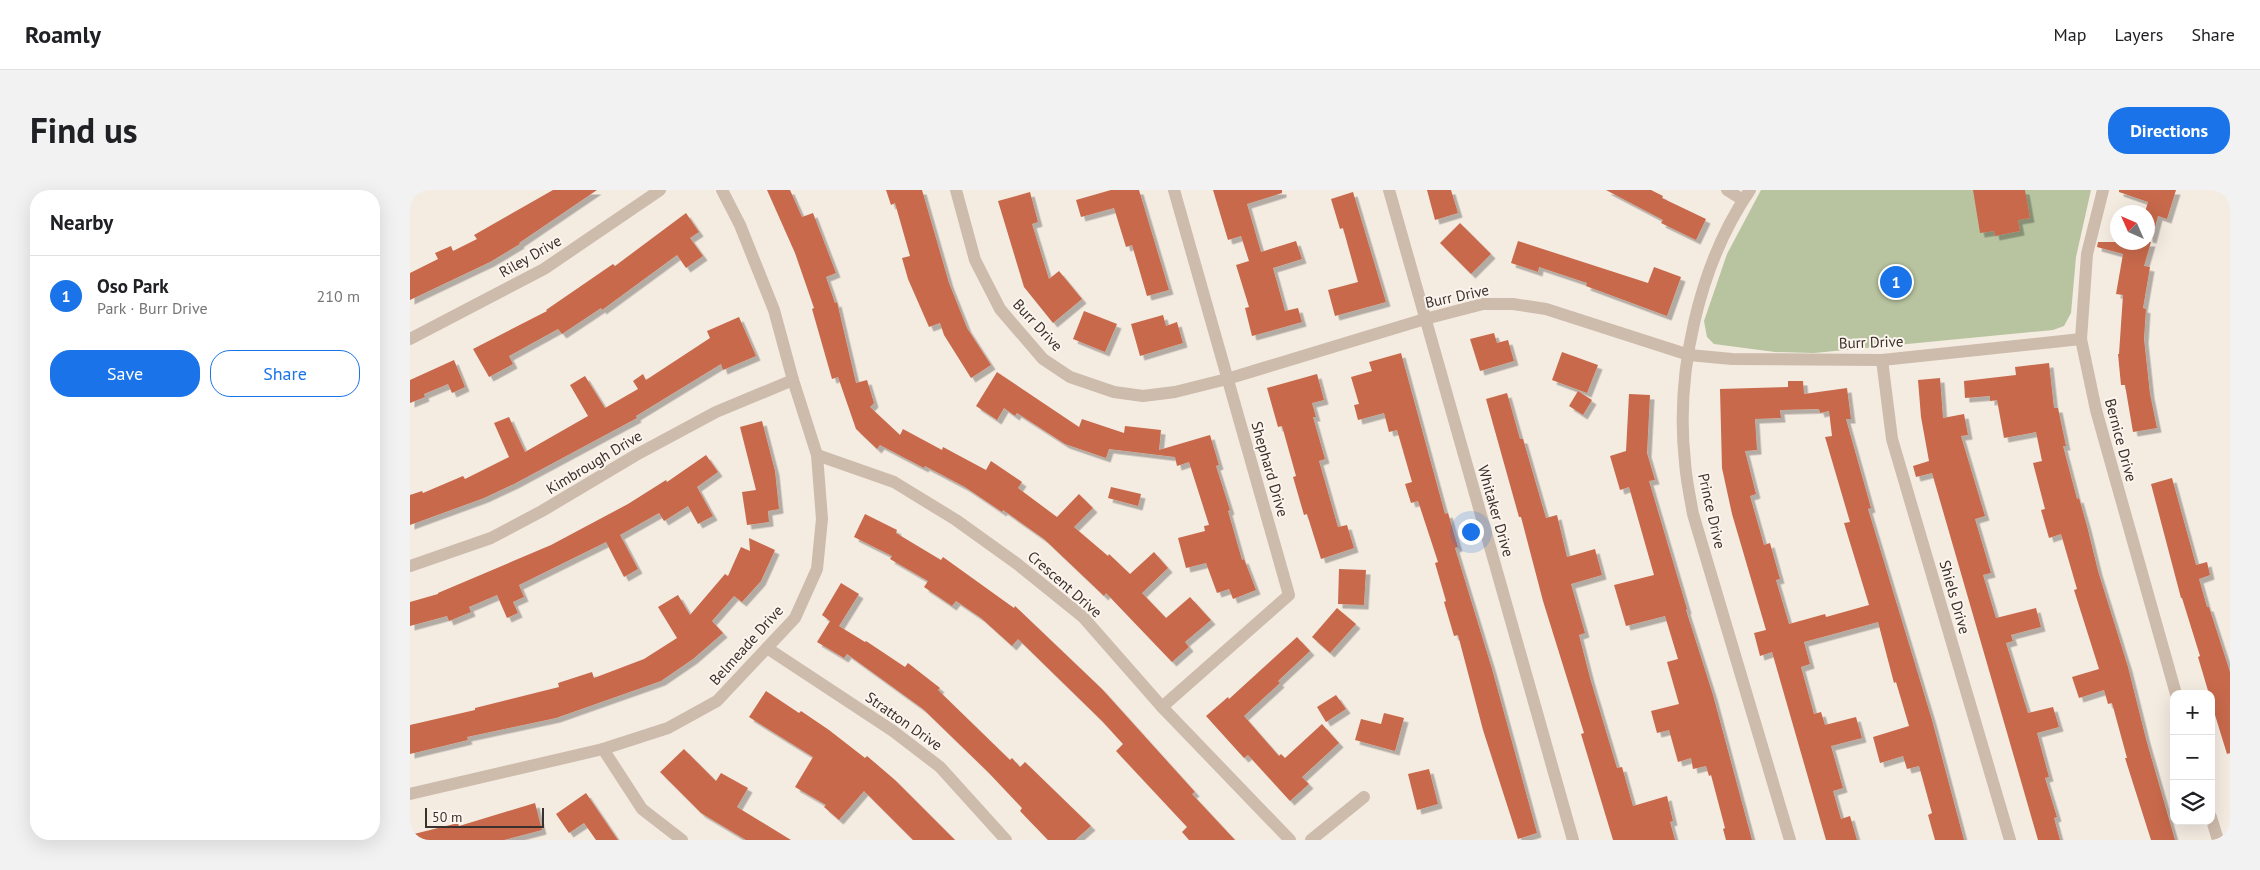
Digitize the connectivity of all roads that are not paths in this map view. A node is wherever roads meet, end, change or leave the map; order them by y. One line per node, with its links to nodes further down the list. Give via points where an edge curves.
1 (660, 190): 10 (street, Riley Drive, via 544,269)
2 (722, 190): 15 (street, Belmeade Drive, via 740,225 774,310)
3 (956, 190): 14 (street, Burr Drive, via 975,260 1000,309 1043,359 1070,377 1114,392 1143,396)
4 (1174, 190): 14 (street, Shephard Drive)
5 (1389, 190): 9 (street, Whitaker Drive)
6 (1727, 190): 8 (street)
7 (2103, 190): 11 (street, Bernice Drive, via 2087,254)
8 (1747, 195): 12 (street, Prince Drive, via 1708,273)
9 (1425, 319): 12 (street, Burr Drive, via 1483,304 1514,304 1546,309); 14 (street, Burr Drive); 29 (street, Whitaker Drive)
10 (410, 339)
11 (2081, 339): 13 (street, Burr Drive); 19 (street, Bernice Drive, via 2096,410)
12 (1689, 355): 13 (street, Burr Drive, via 1732,360); 30 (street, Prince Drive, via 1683,406 1684,461 1693,514)
13 (1882, 360): 31 (street, Shiels Drive, via 1892,439)
14 (1228, 379): 20 (street, Shephard Drive, via 1289,595)
15 (793, 380): 16 (street, Belmeade Drive); 17 (street, Kimbrough Drive, via 716,412 491,538)
16 (817, 455): 18 (street, Belmeade Drive, via 822,519 817,569 795,618); 20 (street, Crescent Drive, via 894,482 1016,562 1083,617)
17 (410, 566)
18 (768, 648): 21 (street, Belmeade Drive, via 717,701 668,728); 26 (street, Stratton Drive, via 893,731 940,767)
19 (2175, 690)
20 (1162, 707): 27 (street, Crescent Drive)
21 (603, 749): 22 (street, Belmeade Drive); 25 (street, via 642,809)
22 (410, 794)
23 (1364, 797): 28 (street)
24 (2213, 825): 32 (street)
25 (682, 840)
26 (1006, 840)
27 (1290, 840)
28 (1311, 840)
29 (1573, 840)
30 (1790, 840)
31 (2010, 840)
32 (2218, 840)

